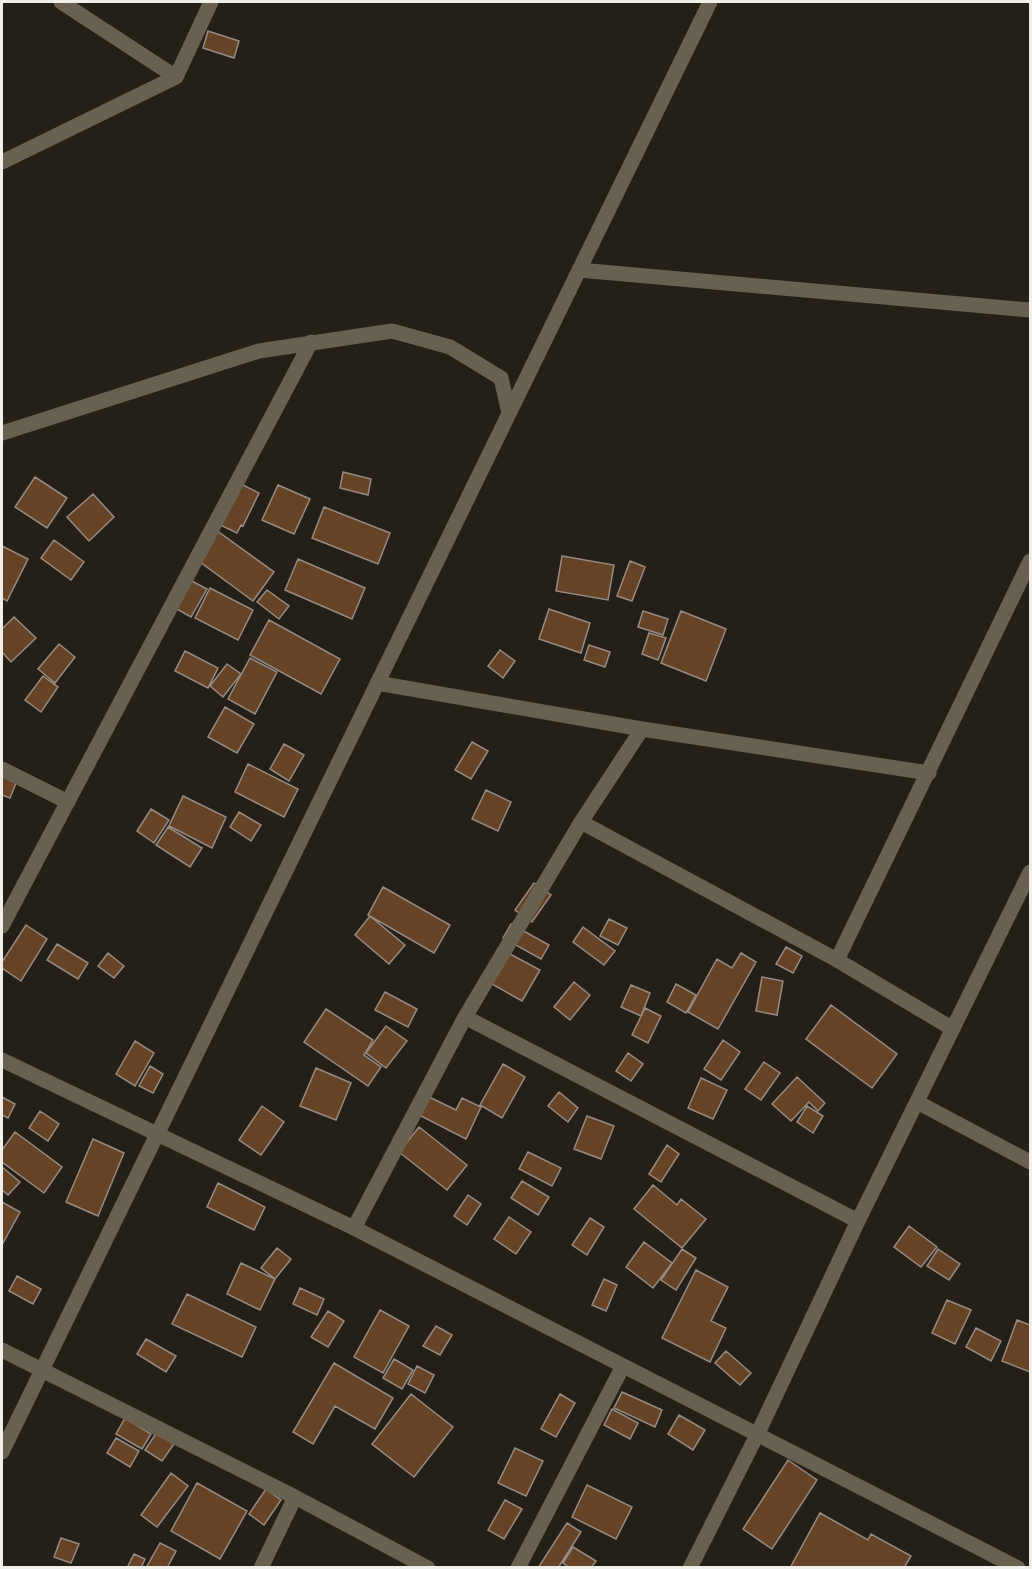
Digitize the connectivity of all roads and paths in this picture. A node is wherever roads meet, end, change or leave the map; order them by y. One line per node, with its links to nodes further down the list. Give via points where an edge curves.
1 (61, 2): 4 (street)
2 (211, 2): 4 (street)
3 (710, 2): 6 (street)
4 (176, 77): 5 (street)
5 (2, 162)
6 (579, 270): 7 (street); 9 (street)
7 (1030, 310)
8 (311, 342): 9 (street, via 392,331 450,347 501,378); 10 (street, via 259,351); 16 (street)
9 (509, 413): 12 (street)
10 (2, 433)
11 (1030, 561): 15 (street)
12 (377, 683): 13 (street); 25 (street)
13 (642, 729): 15 (street); 17 (street)
14 (2, 769): 16 (street)
15 (929, 773): 20 (street)
16 (68, 802): 19 (street)
17 (581, 822): 20 (street); 21 (street)
18 (1030, 872): 22 (street)
19 (2, 926)
20 (837, 960): 22 (street)
21 (465, 1017): 27 (street); 28 (street)
22 (953, 1029): 24 (street)
23 (2, 1060): 25 (street)
24 (917, 1102): 26 (street); 27 (street)
25 (156, 1135): 28 (street); 31 (street)
26 (1030, 1162)
27 (858, 1221): 32 (street)
28 (354, 1228): 30 (street)
29 (2, 1350): 31 (street)
30 (622, 1366): 32 (street); 37 (street)
31 (42, 1369): 33 (street); 34 (street)
32 (757, 1435): 38 (street); 39 (street)
33 (2, 1452)
34 (295, 1497): 35 (street); 36 (street)
35 (261, 1568)
36 (428, 1568)
37 (518, 1568)
38 (690, 1568)
39 (1018, 1568)

